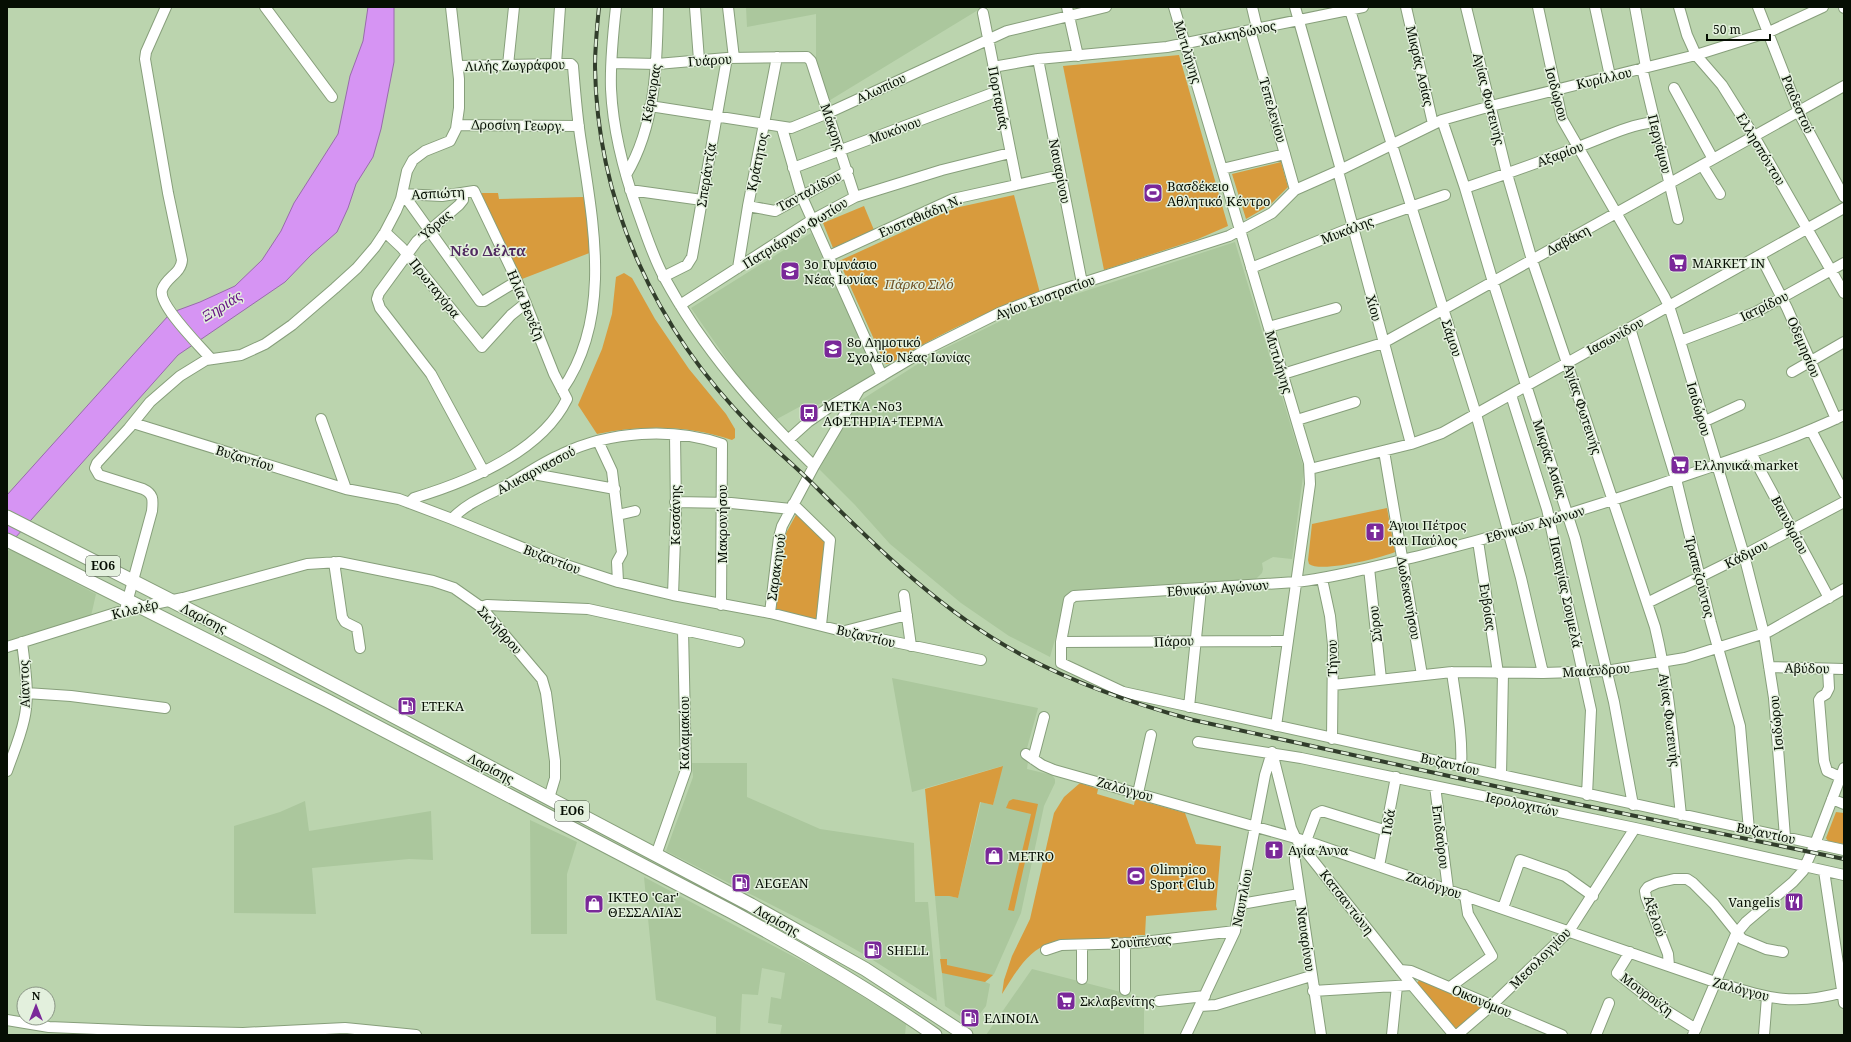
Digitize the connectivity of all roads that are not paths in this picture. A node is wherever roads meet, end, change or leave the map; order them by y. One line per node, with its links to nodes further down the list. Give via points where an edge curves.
1 (166, 7): 126 (street, via 145,59 182,263 162,290 163,302)
2 (265, 7): 50 (street)
3 (451, 7): 42 (street)
4 (514, 7): 41 (street)
5 (560, 7): 39 (street)
6 (616, 7): 38 (street)
7 (658, 7): 40 (street, Κέρκυρας)
8 (695, 7): 37 (street)
9 (728, 7): 34 (street, Σπεράντζα)
10 (1106, 7): 24 (street, Αλωπίου)
11 (1174, 7): 30 (street, Μυτιλήνης)
12 (1252, 7): 27 (street, Τεπελενίου)
13 (1295, 7): 26 (street, Χίου)
14 (1363, 7): 23 (street, Χαλκηδώνος)
15 (1406, 7): 56 (street, Μικράς Ασίας)
16 (1466, 7): 52 (street, Αγίας Φωτεινής)
17 (1538, 7): 48 (street, Ισιδώρου)
18 (1595, 7): 45 (street)
19 (1635, 7): 44 (street, Περγάμου)
20 (1679, 7): 31 (street, Ελλησπόντου)
21 (1758, 7): 28 (street, Ραιδεστού)
22 (1823, 7): 28 (street, Κυρίλλου)
23 (1350, 8): 26 (street, Χαλκηδώνος); 63 (street, Σάμου)
24 (1067, 11): 29 (street, Αλωπίου); 32 (street)
25 (983, 13): 29 (street, Πορταριάς)
26 (1298, 20): 27 (street, Χαλκηδώνος); 72 (street, Χίου)
27 (1254, 29): 30 (street, Χαλκηδώνος); 67 (street, Τεπελενίου)
28 (1769, 32): 31 (street, Κυρίλλου); 53 (street, Ραιδεστού)
29 (988, 39): 43 (street, Πορταριάς); 54 (street, Αλωπίου)
30 (1185, 44): 32 (street, Χαλκηδώνος); 71 (street, Μυτιλήνης)
31 (1696, 55): 44 (street, Κυρίλλου); 62 (street, Ελλησπόντου, via 1722,85)
32 (1078, 56): 36 (street, Χαλκηδώνος)
33 (777, 57): 34 (street, Γυάρου); 35 (street, Γυάρου); 59 (street, Κράτητος)
34 (730, 58): 37 (street, Γυάρου); 55 (street, Σπεράντζα)
35 (809, 58): 54 (street, Μάκρης)
36 (1038, 59): 43 (street, Χαλκηδώνος); 76 (street, Ναυαρίνου)
37 (699, 60): 40 (street, Γυάρου)
38 (612, 63): 40 (street, Γυάρου); 75 (street, via 611,90)
39 (556, 64): 41 (street, Λιλής Ζωγράφου); 60 (street, Λιλής Ζωγράφου, via 572,64)
40 (657, 64): 51 (street, Κέρκυρας)
41 (508, 65): 42 (street, Λιλής Ζωγράφου)
42 (458, 66): 58 (street, via 460,96)
43 (993, 67): 49 (street, Πορταριάς)
44 (1644, 68): 45 (street, Κυρίλλου); 57 (street, Περγάμου)
45 (1610, 76): 48 (street, Κυρίλλου)
46 (1844, 86): 53 (street, Δαβάκη)
47 (1674, 88): 68 (street)
48 (1554, 89): 52 (street, Κυρίλλου); 64 (street, Ισιδώρου, via 1562,119)
49 (998, 91): 65 (street, Μυκόνου); 66 (street, Πορταριάς)
50 (332, 97)
51 (650, 106): 55 (street, Αλωπίου); 75 (street, Κέρκυρας, via 640,147)
52 (1491, 106): 56 (street, Κυρίλλου); 74 (street, Αγίας Φωτεινής)
53 (1799, 111): 62 (street, Δαβάκη); 89 (street, Ραιδεστού)
54 (828, 113): 61 (street, Αλωπίου, via 790,128); 65 (street, Μάκρης)
55 (716, 117): 59 (street, Αλωπίου); 90 (street, Σπεράντζα)
56 (1438, 122): 63 (street, Κυρίλλου); 79 (street, Μικράς Ασίας)
57 (1654, 122): 64 (street, Αξαρίου, via 1644,123); 77 (street, Περγάμου)
58 (457, 124): 60 (street, Δροσίνη Γεωργ.); 85 (street, via 450,141 425,151 413,160 407,171)
59 (764, 125): 61 (street, Αλωπίου); 91 (street, Κράτητος)
60 (579, 126): 134 (street, via 595,251 591,316 579,359)
61 (782, 128): 70 (street)
62 (1754, 136): 68 (street, Δαβάκη); 98 (street, Ελλησπόντου)
63 (1392, 144): 72 (street, Κυρίλλου); 92 (street, Σάμου)
64 (1578, 148): 74 (street, Αξαρίου); 94 (street, Ισιδώρου)
65 (840, 150): 70 (street, Μυκόνου); 73 (street, Μάκρης)
66 (1010, 153): 78 (street, Πορταριάς); 88 (street, Πατριάρχου Φωτίου, via 942,170)
67 (1285, 154): 71 (street); 81 (street, Τεπελενίου)
68 (1713, 159): 69 (street, Δαβάκη)
69 (1702, 165): 77 (street, Δαβάκη); 84 (street)
70 (793, 168): 87 (street)
71 (1222, 169): 100 (street, Μυτιλήνης)
72 (1339, 170): 81 (street, Κυρίλλου); 97 (street, Χίου)
73 (848, 171): 87 (street, Τανταλίδου); 88 (street, Μάκρης)
74 (1508, 174): 79 (street, Αξαρίου); 105 (street, Αγίας Φωτεινής)
75 (626, 175): 80 (street)
76 (1061, 175): 78 (street, Ευσταθιάδη Ν.); 113 (street, Ναυαρίνου)
77 (1669, 183): 94 (street, Δαβάκη); 95 (street, Περγάμου)
78 (1017, 184): 104 (street, Ευσταθιάδη Ν., via 953,199)
79 (1465, 188): 112 (street, Μικράς Ασίας)
80 (630, 190): 90 (street); 110 (street)
81 (1295, 190): 100 (street, Κυρίλλου, via 1272,213)
82 (474, 191): 83 (street, Ασπιώτη); 111 (street, Ηλία Βενέζη)
83 (463, 193): 85 (street, Ασπιώτη, via 442,196); 99 (street, Ύδρας, via 460,205)
84 (1720, 194)
85 (403, 195): 99 (street); 101 (street)
86 (1445, 195): 92 (street, Μυκάλης)
87 (802, 197): 91 (street, Τανταλίδου, via 775,211); 96 (street)
88 (855, 197): 96 (street, Πατριάρχου Φωτίου)
89 (1844, 197)
90 (702, 200): 110 (street, Σπεράντζα, via 691,259 687,265)
91 (748, 206): 107 (street, Κράτητος)
92 (1411, 206): 97 (street, Μυκάλης); 120 (street, Σάμου)
93 (1844, 208): 98 (street, Ιασωνίδου)
94 (1616, 213): 105 (street, Δαβάκη); 118 (street, Ισιδώρου)
95 (1678, 218)
96 (812, 220): 104 (street); 107 (street, Πατριάρχου Φωτίου)
97 (1353, 227): 108 (street, Μυκάλης); 125 (street, Χίου)
98 (1807, 228): 103 (street, Ιασωνίδου); 109 (street, Ελλησπόντου)
99 (429, 229): 102 (street, Ύδρας); 111 (street, via 480,301)
100 (1240, 231): 108 (street, Μυτιλήνης); 113 (street, Αγίου Ευστρατίου)
101 (385, 232): 102 (street, Πρωταγόρα); 126 (street, via 371,253 350,275 292,325 246,354)
102 (407, 254): 116 (street, Πρωταγόρα, via 482,347); 155 (street, Ύδρας, via 377,296 380,308 439,388)
103 (1760, 255): 115 (street, Οδεμησίου); 118 (street, Ιασωνίδου)
104 (829, 256): 131 (street)
105 (1532, 260): 112 (street, Δαβάκη); 128 (street, Αγίας Φωτεινής)
106 (1844, 263): 109 (street, Ιατρίδου)
107 (738, 268): 117 (street, Πατριάρχου Φωτίου)
108 (1251, 268): 121 (street, Μυτιλήνης)
109 (1832, 270): 114 (street, Ελλησπόντου); 115 (street, Ιατρίδου)
110 (664, 277): 117 (street)
111 (517, 281): 116 (street, Ηλία Βενέζη)
112 (1493, 282): 120 (street, Δαβάκη); 132 (street, Μικράς Ασίας)
113 (1082, 283): 131 (street, Αγίου Ευστρατίου, via 999,312)
114 (1844, 293)
115 (1782, 299): 123 (street, Ιατρίδου, via 1750,315); 127 (street, Οδεμησίου)
116 (526, 302): 134 (street, Ηλία Βενέζη)
117 (680, 305): 146 (street, via 735,382)
118 (1669, 306): 122 (street, Ιασωνίδου); 123 (street, Ισιδώρου)
119 (1336, 308): 121 (street)
120 (1443, 310): 125 (street, Δαβάκη); 138 (street, Σάμου)
121 (1269, 327): 130 (street, Μυτιλήνης)
122 (1630, 328): 128 (street, Ιασωνίδου); 157 (street, Τραπεζούντος)
123 (1680, 341): 142 (street, Ισιδώρου)
124 (1844, 342): 127 (street)
125 (1383, 343): 130 (street, Δαβάκη); 149 (street, Χίου)
126 (211, 359): 143 (street, via 190,369 166,387)
127 (1810, 362): 129 (street); 139 (street, Οδεμησίου)
128 (1568, 363): 132 (street, Ιασωνίδου); 161 (street, Αγίας Φωτεινής)
129 (1792, 372)
130 (1283, 374): 141 (street, Μυτιλήνης)
131 (882, 376): 133 (street, Αγίου Ευστρατίου)
132 (1526, 386): 135 (street, Ιασωνίδου); 169 (street, Μικράς Ασίας)
133 (860, 388): 146 (street, Αγίου Ευστρατίου, via 822,411); 153 (street)
134 (564, 394): 155 (street, via 554,420 539,435)
135 (1510, 395): 138 (street, Ιασωνίδου); 172 (street, Παναγίας Σουμελά)
136 (1355, 402): 141 (street)
137 (1740, 405): 142 (street)
138 (1476, 414): 149 (street, Ιασωνίδου, via 1439,434); 174 (street, Σάμου)
139 (1840, 417): 144 (street, Εθνικών Αγώνων)
140 (321, 419): 158 (street)
141 (1297, 420): 154 (street, Μυτιλήνης)
142 (1703, 422): 152 (street, Ισιδώρου)
143 (133, 423): 158 (street, Βυζαντίου); 183 (street, via 102,456 95,468 99,475 148,491 154,500)
144 (1810, 430): 151 (street, Εθνικών Αγώνων); 160 (street)
145 (675, 434): 147 (street, Αλικαρνασσού, via 636,435); 148 (street, Αλικαρνασσού); 162 (street, Κεσσάνης)
146 (788, 440): 153 (street)
147 (598, 441): 156 (street, Αλικαρνασσού, via 561,454); 159 (street, via 611,467)
148 (722, 444): 163 (street, Μακρονήσου)
149 (1411, 444): 150 (street, Ιασωνίδου)
150 (1384, 451): 154 (street, Ιασωνίδου); 178 (street, Δωδεκανήσου)
151 (1751, 453): 152 (street, Εθνικών Αγώνων); 173 (street, Βαινδιρίου)
152 (1716, 465): 157 (street, Εθνικών Αγώνων); 177 (street, Ισιδώρου)
153 (814, 466): 166 (street, Σαρακηνού)
154 (1310, 469): 185 (street, Μυτιλήνης)
155 (484, 472): 165 (street, via 456,485 414,498)
156 (528, 473): 159 (street); 171 (street, Αλικαρνασσού, via 466,507)
157 (1676, 479): 161 (street, Εθνικών Αγώνων); 181 (street, Τραπεζούντος)
158 (346, 489): 165 (street, Βυζαντίου)
159 (615, 489): 168 (street)
160 (1844, 493)
161 (1613, 500): 169 (street, Εθνικών Αγώνων); 192 (street, Αγίας Φωτεινής)
162 (676, 502): 163 (street); 188 (street, Κεσσάνης)
163 (722, 502): 166 (street); 194 (street, Μακρονήσου)
164 (1844, 502): 173 (street, Κάδμου)
165 (409, 503): 171 (street, Βυζαντίου)
166 (792, 507): 197 (street, Σαρακηνού, via 780,534); 199 (street, via 828,536 831,543)
167 (636, 511): 168 (street)
168 (618, 515): 184 (street, via 622,553 617,562)
169 (1568, 515): 172 (street, Εθνικών Αγώνων); 217 (street, Μικράς Ασίας)
170 (7, 517): 183 (main road, Λαρίσης / ΕΟ6)
171 (452, 519): 184 (street, Βυζαντίου, via 560,563)
172 (1550, 520): 174 (street, Εθνικών Αγώνων); 219 (street, Παναγίας Σουμελά)
173 (1793, 530): 177 (street, Κάδμου); 190 (street, Βαινδιρίου)
174 (1508, 532): 176 (street, Εθνικών Αγώνων); 221 (street, Σάμου)
175 (7, 540): 193 (main road, Λαρίσης / ΕΟ6)
176 (1478, 541): 178 (street, Εθνικών Αγώνων); 220 (street, Ευβοίας)
177 (1744, 555): 181 (street, Κάδμου); 202 (street, Ισιδώρου)
178 (1402, 560): 180 (street, Εθνικών Αγώνων); 222 (street, Δωδεκανήσου)
179 (334, 562): 191 (street, Κιλελέρ, via 288,568); 196 (street, Σκλήθρου, via 449,586); 210 (street, via 342,617 345,622 357,628)
180 (1369, 568): 182 (street, Εθνικών Αγώνων); 223 (street, Σύρου)
181 (1700, 577): 192 (street, Κάδμου); 211 (street, Τραπεζούντος)
182 (1322, 579): 185 (street, Εθνικών Αγώνων); 224 (street, Τήνου, via 1330,616)
183 (133, 582): 191 (main road, Λαρίσης / ΕΟ6); 193 (street)
184 (618, 582): 188 (street, Βυζαντίου)
185 (1296, 582): 186 (street, Εθνικών Αγώνων); 204 (street, Μυτιλήνης)
186 (1201, 589): 203 (street); 207 (street, Εθνικών Αγώνων, via 1074,596 1067,605)
187 (1844, 589): 190 (street, Μαιάνδρου)
188 (672, 595): 194 (street, Βυζαντίου)
189 (904, 595): 198 (street)
190 (1829, 598): 202 (street, Μαιάνδρου)
191 (170, 601): 195 (street, Κιλελέρ); 242 (main road, Λαρίσης / ΕΟ6)
192 (1647, 603): 213 (street, Αγίας Φωτεινής)
193 (126, 605): 195 (main road, Λαρίσης / ΕΟ6); 205 (street, Κιλελέρ)
194 (721, 605): 197 (street, Βυζαντίου)
195 (141, 607): 294 (main road, Λαρίσης / ΕΟ6, via 363,719 798,947)
196 (481, 607): 200 (street, via 487,605 579,608); 242 (street, Σκλήθρου, via 539,674 544,684 555,761 555,778)
197 (770, 613): 199 (street, Βυζαντίου)
198 (907, 616): 201 (street); 208 (street)
199 (821, 625): 201 (street, Βυζαντίου)
200 (683, 630): 206 (street); 255 (street, Καλαμακίου, via 686,770)
201 (842, 631): 208 (street, Βυζαντίου)
202 (1764, 634): 211 (street, Μαιάνδρου); 214 (street, Ισιδώρου)
203 (1196, 640): 204 (street, Πάρου); 207 (street, Πάρου); 226 (street)
204 (1287, 641): 229 (street, Μυτιλήνης)
205 (22, 642): 209 (street, Κιλελέρ); 225 (street, Αίαντος)
206 (739, 642)
207 (1061, 642): 226 (street, Βυζαντίου, via 1061,663 1116,690)
208 (911, 646): 212 (street, Βυζαντίου)
209 (7, 647)
210 (360, 648)
211 (1718, 648): 213 (street, Μαιάνδρου); 249 (street, Τραπεζούντος, via 1741,730)
212 (981, 660)
213 (1662, 662): 217 (street, Μαιάνδρου); 246 (street, Αγίας Φωτεινής)
214 (1769, 668): 215 (street, Αβύδου); 251 (street, Ισιδώρου, via 1775,710)
215 (1828, 669): 216 (street, Αβύδου); 236 (street, via 1828,690 1819,700 1824,761 1827,771)
216 (1844, 669)
217 (1606, 671): 219 (street, Μαιάνδρου); 245 (street, Μικράς Ασίας)
218 (1452, 672): 220 (street, Μαιάνδρου); 222 (street, Μαιάνδρου); 234 (street, via 1460,728)
219 (1583, 672): 221 (street, Μαιάνδρου); 241 (street, Παναγίας Σουμελά, via 1591,710)
220 (1501, 673): 221 (street, Μαιάνδρου); 237 (street, Ευβοίας)
221 (1543, 673)
222 (1422, 675): 223 (street, Μαιάνδρου)
223 (1381, 679): 224 (street, Μαιάνδρου)
224 (1333, 685): 231 (street, Τήνου)
225 (26, 693): 227 (street); 235 (street, Αίαντος, via 24,719)
226 (1188, 707): 229 (street, Βυζαντίου)
227 (164, 708)
228 (1044, 717): 240 (street, Ζαλόγγου, via 1029,757 1054,770)
229 (1276, 726): 231 (street, Βυζαντίου)
230 (1151, 735): 240 (street)
231 (1332, 739): 234 (street, Βυζαντίου)
232 (1198, 742): 233 (street, Ιερολοχιτών)
233 (1272, 752): 238 (street, Ιερολοχιτών); 247 (street, Ναυπλίου); 252 (street, Κατσαντώνη, via 1291,828)
234 (1461, 766): 237 (street, Βυζαντίου)
235 (7, 771)
236 (1842, 772): 243 (street)
237 (1501, 775): 241 (street, Βυζαντίου)
238 (1396, 777): 239 (street, Ιερολοχιτών); 250 (street, Γιδά)
239 (1434, 786): 248 (street, Ιερολοχιτών); 260 (street, Επιδαύρου)
240 (1138, 793): 247 (street, Ζαλόγγου)
241 (1587, 795): 245 (street, Βυζαντίου)
242 (549, 798): 255 (main road, Λαρίσης / ΕΟ6)
243 (1832, 800): 244 (street); 253 (street)
244 (1844, 804)
245 (1633, 805): 246 (street, Βυζαντίου)
246 (1681, 815): 249 (street, Βυζαντίου)
247 (1256, 826): 252 (street, Ζαλόγγου); 264 (street, Ναυπλίου)
248 (1634, 828): 256 (street, Ιερολοχιτών); 263 (street, Μεσολογγίου)
249 (1750, 830): 251 (street, Βυζαντίου)
250 (1387, 831): 252 (street, Ναυαρίνου, via 1322,812 1316,814); 257 (street, Γιδά)
251 (1785, 837): 253 (street, Βυζαντίου)
252 (1301, 841): 257 (street, Ζαλόγγου); 261 (street, Ναυαρίνου, via 1295,856); 275 (street, Κατσαντώνη)
253 (1815, 844): 254 (street, Βυζαντίου); 256 (street)
254 (1844, 850)
255 (656, 855): 295 (main road, Λαρίσης / ΕΟ6, via 865,969)
256 (1806, 865): 258 (street, Ιερολοχιτών); 268 (street, via 1797,878 1746,922)
257 (1379, 866): 260 (street, Ζαλόγγου)
258 (1824, 871): 259 (street, Ιερολοχιτών); 285 (street)
259 (1844, 875)
260 (1448, 889): 262 (street, Ζαλόγγου)
261 (1299, 894): 264 (street); 276 (street, Ναυαρίνου)
262 (1465, 895): 265 (street, Ζαλόγγου); 281 (street, via 1468,914 1492,956)
263 (1592, 896): 265 (street, via 1565,876 1520,860); 267 (street, Μεσολογγίου)
264 (1241, 904): 266 (street, Ναυπλίου)
265 (1502, 908): 267 (street, Ζαλόγγου)
266 (1235, 931): 269 (street, Σουϊπένας); 284 (street, Ναυπλίου)
267 (1570, 931): 272 (street, Ζαλόγγου); 289 (street, Μεσολογγίου)
268 (1736, 934): 273 (street, Αξελού, via 1754,945); 274 (street, Αξελού, via 1714,904 1689,880 1674,879 1654,884 1647,889 1645,895 1668,954); 278 (street)
269 (1125, 943): 270 (street, Σουϊπένας); 282 (street)
270 (1082, 945): 271 (street, Σουϊπένας, via 1058,946); 277 (street)
271 (1046, 950)
272 (1630, 952): 274 (street, Ζαλόγγου); 292 (street, Μουρούζη, via 1617,973)
273 (1783, 952)
274 (1669, 966): 278 (street, Ζαλόγγου)
275 (1400, 970): 279 (street, Κατσαντώνη); 281 (street, Οικονόμου, via 1411,971)
276 (1311, 976): 283 (street, Ναυαρίνου); 290 (street, via 1216,1005)
277 (1082, 979)
278 (1715, 982): 286 (street, Ζαλόγγου); 292 (street)
279 (1412, 985): 280 (street); 299 (street, Κατσαντώνη)
280 (1397, 986): 283 (street); 298 (street)
281 (1450, 987): 289 (street, Οικονόμου)
282 (1125, 990)
283 (1313, 991): 297 (street, Ναυαρίνου)
284 (1205, 996): 287 (street); 290 (street, Ναυπλίου)
285 (1843, 996): 286 (street, Ζαλόγγου, via 1799,1001)
286 (1767, 997): 302 (street)
287 (1159, 1001)
288 (1608, 1003): 301 (street)
289 (1492, 1005): 299 (street, Μεσολογγίου); 300 (street, Οικονόμου)
290 (1200, 1006): 296 (street, Ναυπλίου)
291 (7, 1020): 293 (street, via 49,1026 146,1031 243,1033 345,1028)
292 (1694, 1032)
293 (416, 1035)
294 (935, 1035)
295 (966, 1035)
296 (1186, 1035)
297 (1321, 1035)
298 (1392, 1035)
299 (1456, 1035)
300 (1562, 1035)
301 (1596, 1035)
302 (1764, 1035)

